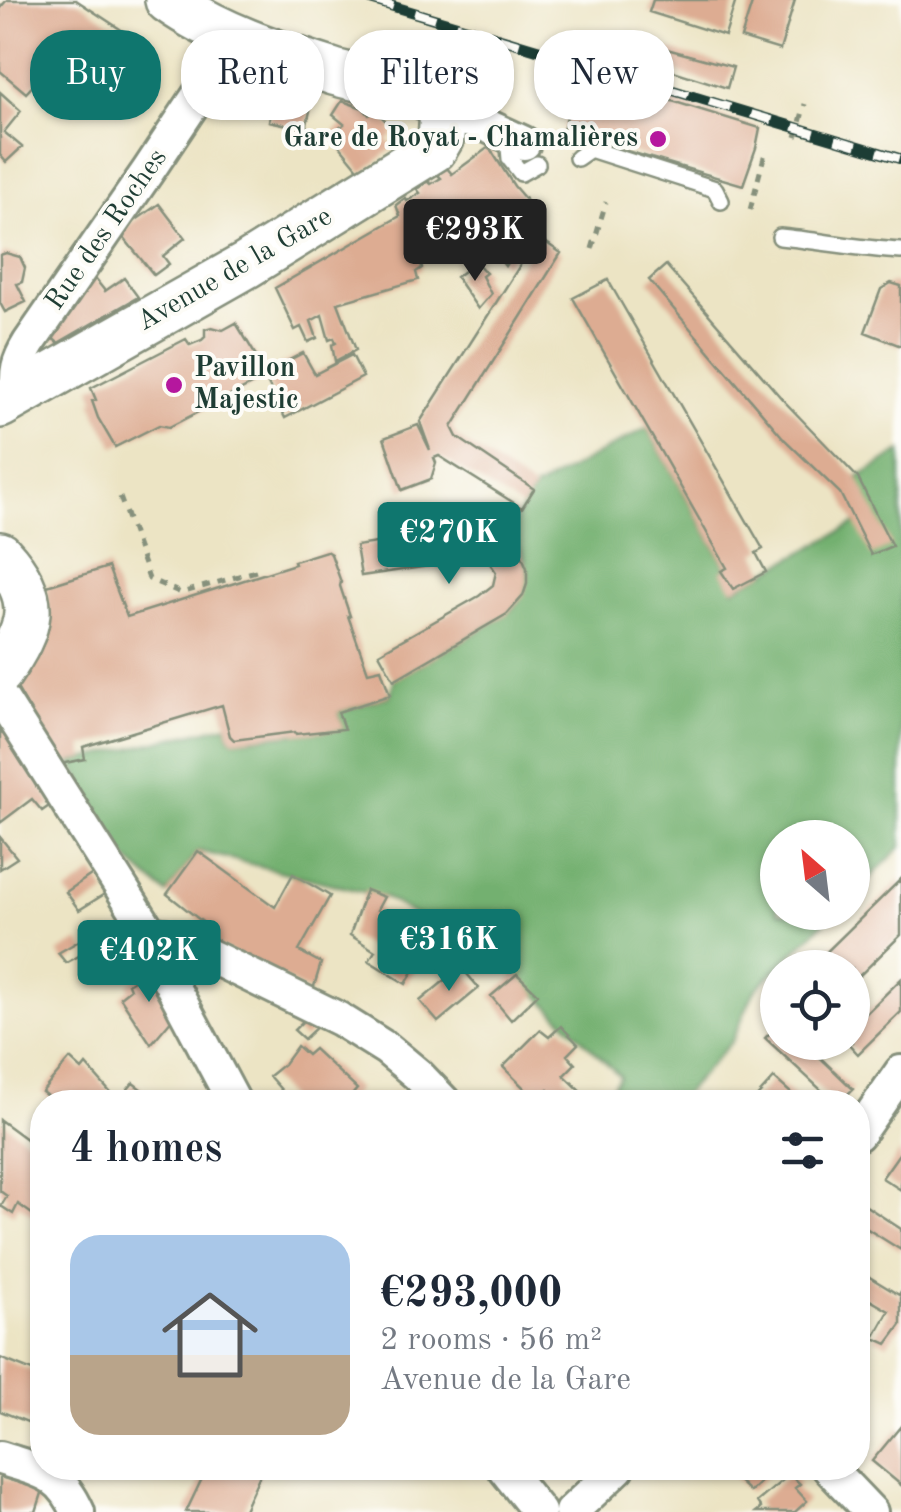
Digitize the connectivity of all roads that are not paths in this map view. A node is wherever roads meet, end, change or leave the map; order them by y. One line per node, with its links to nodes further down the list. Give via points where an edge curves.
1 (168, 0): 2 (main road, via 249,42)
2 (344, 75)
3 (182, 120): 11 (street, Rue des Roches, via 29,342)
4 (443, 120): 11 (main road, Avenue de la Gare, via 434,149)
5 (462, 120): 6 (street)
6 (523, 148)
7 (577, 158): 8 (lane, via 590,150 714,189)
8 (721, 201)
9 (780, 237): 10 (lane)
10 (901, 251)
11 (9, 399)
12 (0, 556): 13 (main road, via 22,585 28,614)
13 (0, 672)
14 (0, 696): 15 (street)
15 (150, 933): 17 (street); 18 (street, via 339,1020 388,1049)
16 (901, 1072): 19 (street)
17 (228, 1090)
18 (432, 1090)
19 (870, 1117)
20 (0, 1458): 21 (street)
21 (30, 1468)
22 (57, 1480): 26 (street)
23 (514, 1480): 27 (street)
24 (605, 1480): 28 (street)
25 (840, 1480): 29 (street)
26 (78, 1512)
27 (539, 1512)
28 (570, 1512)
29 (871, 1512)

